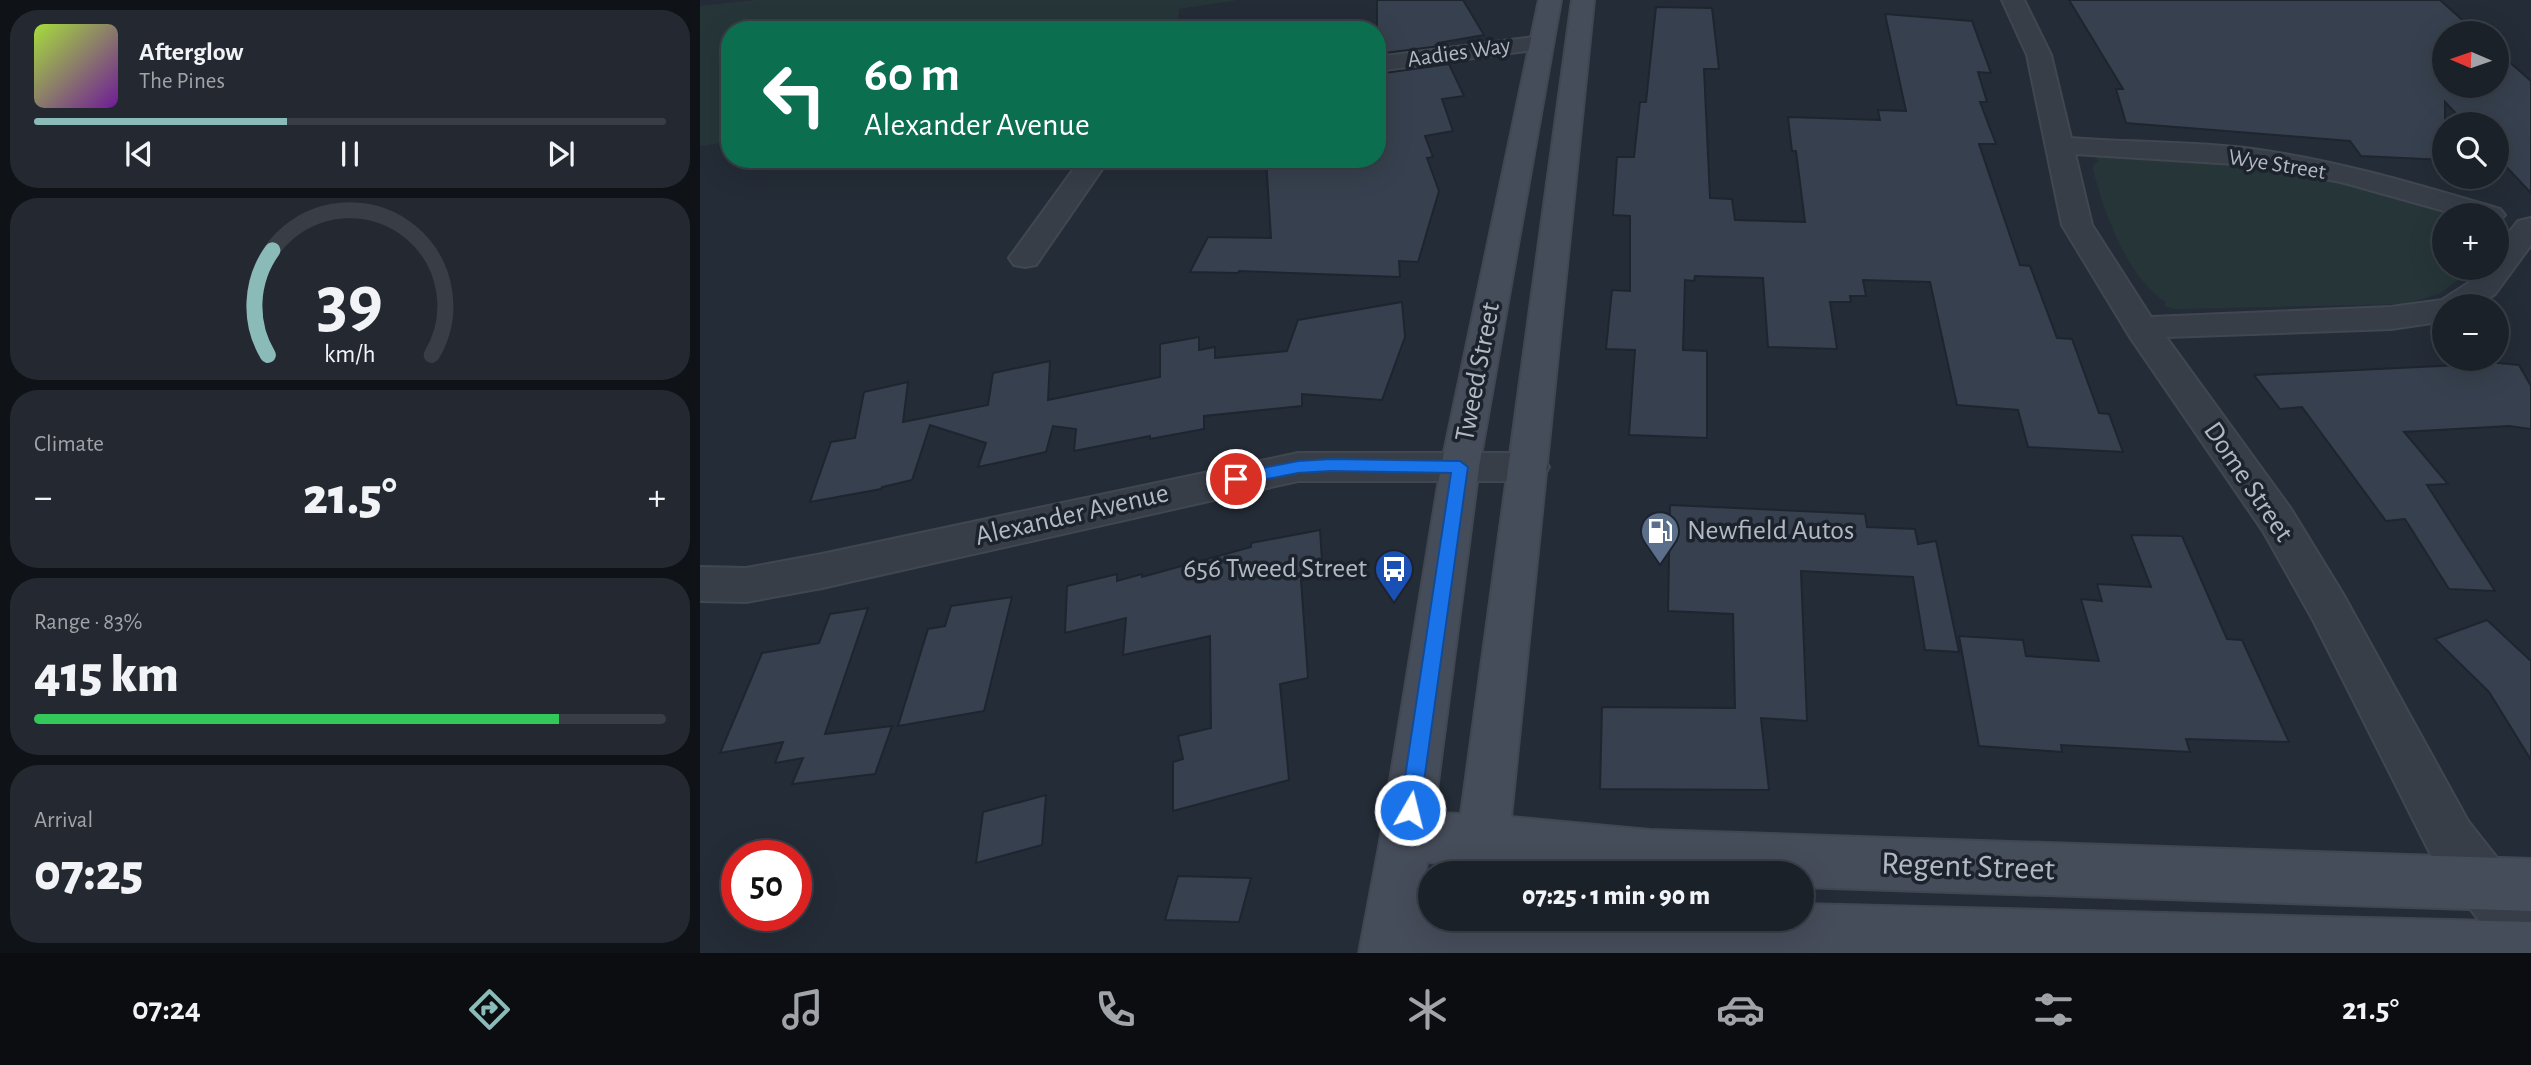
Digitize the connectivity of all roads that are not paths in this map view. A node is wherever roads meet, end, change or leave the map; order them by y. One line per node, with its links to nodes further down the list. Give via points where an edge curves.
1 (1550, 0): 4 (main road, Tweed Street)
2 (1583, 0): 16 (main road, Tweed Street)
3 (2013, 0): 6 (street, Dome Street, via 2039,55)
4 (1541, 43): 5 (street, Aadies Way); 15 (main road, Tweed Street)
5 (1386, 63)
6 (2059, 145): 8 (street, Wye Street, via 2249,156); 14 (street, Dome Street, via 2077,225)
7 (1089, 168): 11 (street)
8 (2450, 203)
9 (2509, 221): 10 (street)
10 (2530, 227): 12 (street, via 2484,287)
11 (1025, 258)
12 (2473, 294)
13 (2432, 312): 14 (street, via 2391,318)
14 (2142, 329): 20 (street, Dome Street, via 2277,520 2450,839)
15 (1460, 467): 16 (street, Alexander Avenue); 17 (street, Alexander Avenue, via 1298,467 822,571 746,585); 18 (main road, Tweed Street)
16 (1530, 467): 19 (main road, Tweed Street)
17 (700, 584)
18 (1406, 836): 19 (main road, Regent Street); 22 (main road, Tweed Street)
19 (1481, 856): 20 (main road, Regent Street, via 1650,856)
20 (2507, 884): 23 (street, Dome Street)
21 (1473, 933): 22 (main road); 23 (main road, via 1878,932)
22 (1388, 938)
23 (2531, 947)

